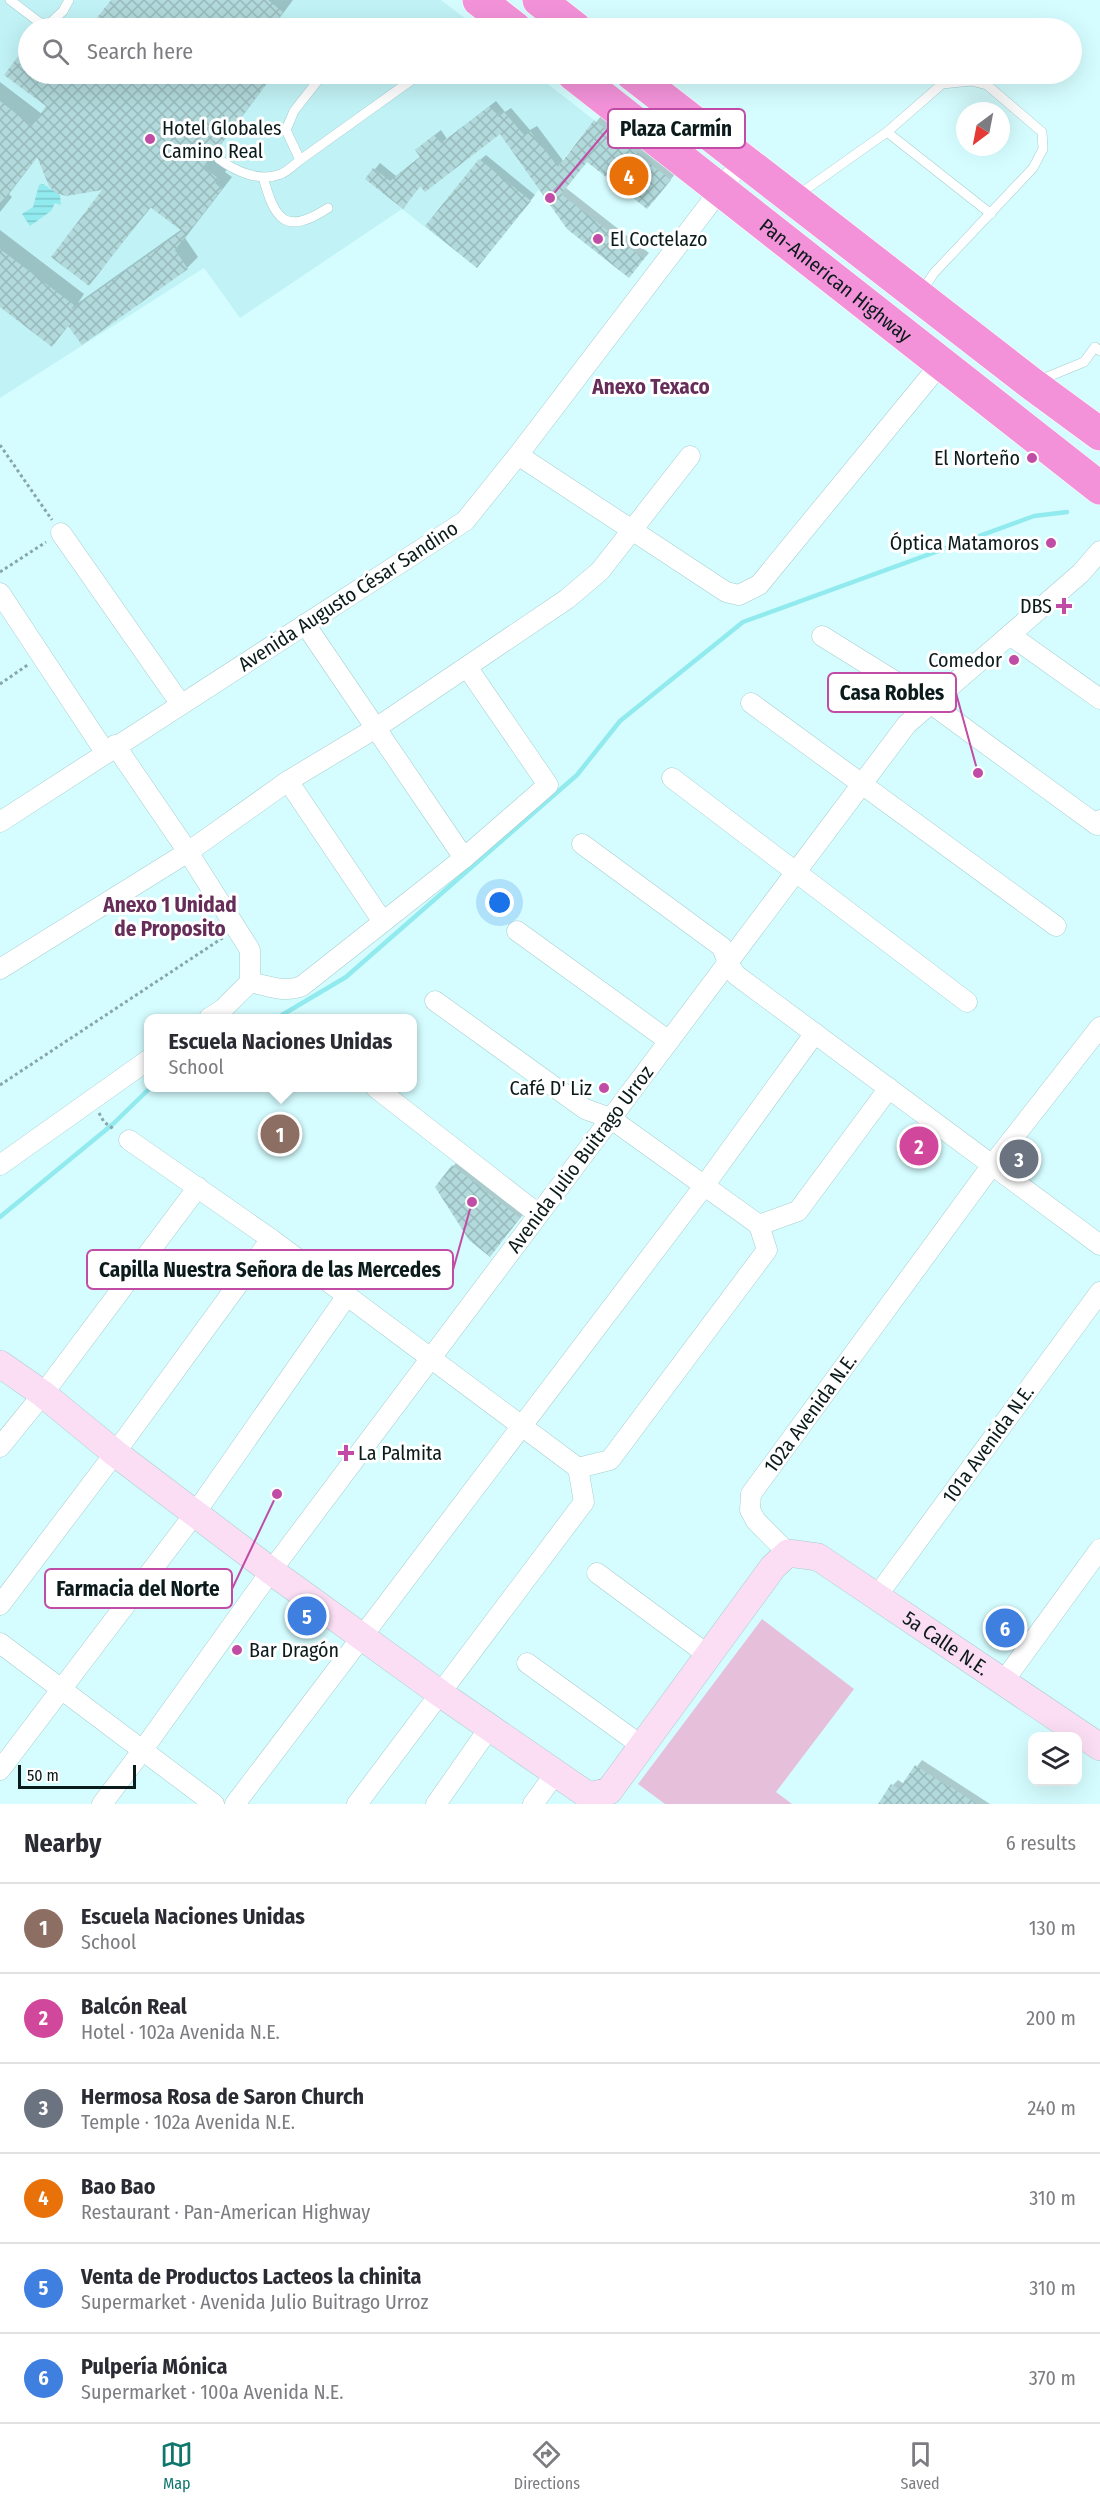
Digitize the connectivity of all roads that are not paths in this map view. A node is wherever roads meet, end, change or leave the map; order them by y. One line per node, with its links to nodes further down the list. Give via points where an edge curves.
1 (10, 0): 4 (lane)
2 (69, 0): 5 (lane)
3 (539, 0): 6 (highway)
4 (34, 18)
5 (56, 18)
6 (562, 18)
7 (315, 84): 15 (lane, via 294,111 286,130)
8 (406, 84): 15 (lane)
9 (586, 84): 18 (highway, Pan-American Highway)
10 (645, 84): 16 (highway, Pan-American Highway)
11 (942, 84): 13 (lane)
12 (981, 84): 21 (lane, via 1042,132 1043,149 1033,168)
13 (887, 132): 19 (lane); 21 (lane)
14 (219, 159): 17 (lane, via 242,173)
15 (300, 160): 17 (lane, via 281,173)
16 (743, 160): 18 (street, Avenida Augusto César Sandino); 19 (highway, Pan-American Highway)
17 (263, 177): 20 (lane, via 274,209 285,219 300,223)
18 (720, 189): 24 (highway, Pan-American Highway); 27 (street, Avenida Augusto César Sandino)
19 (793, 198): 22 (highway, Pan-American Highway)
20 (328, 208)
21 (991, 214): 22 (lane, via 934,273)
22 (919, 296): 25 (highway, Pan-American Highway)
23 (1097, 349): 25 (lane, via 1084,362)
24 (942, 362): 29 (highway, Pan-American Highway); 30 (street, via 759,585 739,595 726,592)
25 (1032, 384): 26 (highway, Pan-American Highway)
26 (1100, 434)
27 (518, 455): 30 (street); 34 (street, Avenida Augusto César Sandino, via 465,521)
28 (690, 456): 30 (street)
29 (1100, 488)
30 (632, 531): 37 (street, via 600,571 567,599)
31 (61, 533): 39 (street)
32 (1100, 551): 35 (street, Avenida Julio Buitrago Urroz, via 1081,573)
33 (0, 593): 43 (street, via 40,657)
34 (304, 624): 39 (street, Avenida Augusto César Sandino); 42 (street)
35 (1010, 635): 38 (street); 41 (street, Avenida Julio Buitrago Urroz)
36 (822, 636): 41 (street)
37 (467, 667): 42 (street); 51 (street, via 548,785)
38 (1100, 699)
39 (180, 703): 43 (street, Avenida Augusto César Sandino)
40 (751, 703): 46 (street)
41 (930, 704): 46 (street, Avenida Julio Buitrago Urroz, via 907,724); 47 (street, via 1096,825)
42 (376, 728): 45 (street); 51 (street)
43 (110, 749): 48 (street, Avenida Augusto César Sandino); 50 (street)
44 (672, 778): 52 (street)
45 (288, 781): 50 (street); 53 (street)
46 (862, 784): 52 (street, Avenida Julio Buitrago Urroz); 54 (street)
47 (1100, 820)
48 (0, 822)
49 (582, 844): 56 (street, via 722,947)
50 (188, 852): 57 (street); 58 (street, via 250,950)
51 (464, 858): 53 (street)
52 (796, 873): 56 (street, Avenida Julio Buitrago Urroz); 60 (street)
53 (383, 922): 58 (street, via 302,986 293,990)
54 (1056, 926)
55 (517, 931): 64 (street)
56 (728, 963): 63 (street, via 736,975); 64 (street, Avenida Julio Buitrago Urroz)
57 (0, 969)
58 (250, 982): 61 (street)
59 (435, 1001): 68 (street, via 585,1109)
60 (967, 1002)
61 (216, 1014)
62 (1100, 1027): 71 (street, 102a Avenida N.E.)
63 (815, 1033): 66 (street); 72 (street)
64 (669, 1041): 68 (street, Avenida Julio Buitrago Urroz)
65 (144, 1063): 70 (street)
66 (889, 1088): 71 (street); 75 (street, via 798,1210)
67 (381, 1092): 74 (street)
68 (610, 1118): 72 (street); 74 (street, Avenida Julio Buitrago Urroz)
69 (124, 1136): 73 (street)
70 (0, 1165)
71 (992, 1165): 77 (street); 89 (street, 102a Avenida N.E., via 751,1494 750,1510 756,1521)
72 (704, 1186): 75 (street); 83 (street)
73 (198, 1187): 76 (street); 82 (street)
74 (538, 1214): 80 (street, Avenida Julio Buitrago Urroz)
75 (759, 1225): 86 (street, via 767,1250 703,1336 610,1460)
76 (271, 1239): 79 (street); 85 (street)
77 (1100, 1245)
78 (1100, 1292): 93 (street, 101a Avenida N.E.)
79 (346, 1297): 80 (street); 87 (street)
80 (431, 1359): 83 (street); 91 (street, Avenida Julio Buitrago Urroz)
81 (0, 1364): 82 (street)
82 (43, 1394): 84 (street); 85 (street)
83 (521, 1425): 86 (street); 95 (street)
84 (0, 1447)
85 (116, 1453): 87 (street); 94 (street)
86 (578, 1468): 101 (street, via 584,1502)
87 (196, 1512): 91 (street); 100 (street)
88 (1100, 1549): 90 (street)
89 (788, 1553): 93 (street, 5a Calle N.E., via 818,1557); 97 (street, via 773,1567)
90 (1094, 1569): 99 (street)
91 (271, 1570): 95 (street); 105 (street, Avenida Julio Buitrago Urroz)
92 (597, 1573): 97 (street)
93 (877, 1596): 99 (street, 5a Calle N.E.)
94 (0, 1605)
95 (363, 1635): 101 (street); 111 (street)
96 (0, 1643): 100 (street)
97 (708, 1655): 103 (street)
98 (527, 1663): 103 (street)
99 (1003, 1682): 104 (street, 5a Calle N.E.)
100 (61, 1689): 105 (street); 106 (street)
101 (441, 1694): 102 (street); 112 (street)
102 (490, 1727): 107 (street); 113 (street)
103 (642, 1746): 108 (street)
104 (1100, 1746)
105 (142, 1751): 109 (street, Avenida Julio Buitrago Urroz); 110 (street)
106 (0, 1770)
107 (555, 1774): 108 (street, via 589,1796); 114 (street)
108 (603, 1799)
109 (102, 1804)
110 (214, 1804)
111 (235, 1804)
112 (357, 1804)
113 (436, 1804)
114 (533, 1804)

